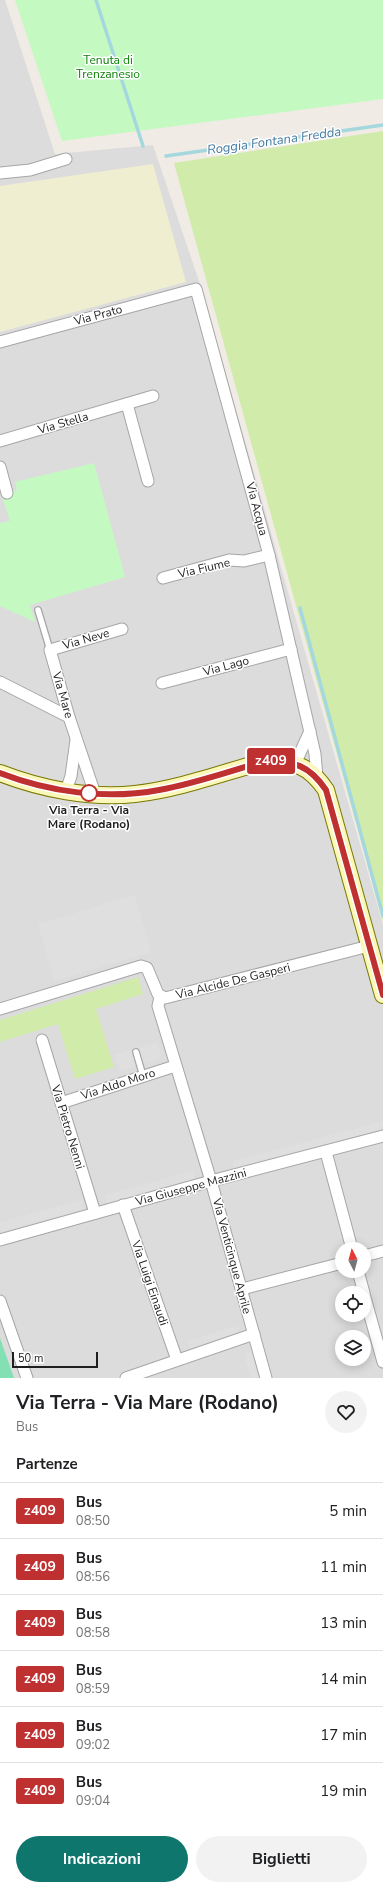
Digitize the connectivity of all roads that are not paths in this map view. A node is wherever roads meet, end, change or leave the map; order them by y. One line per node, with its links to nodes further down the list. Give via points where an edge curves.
1 (66, 159): 2 (street, via 30,170)
2 (0, 173)
3 (196, 289): 4 (street, Via Prato); 11 (street, Via Acqua)
4 (0, 342)
5 (154, 396): 6 (street, Via Stella)
6 (127, 404): 7 (street, Via Stella); 9 (street)
7 (0, 442)
8 (0, 467): 10 (street)
9 (148, 481)
10 (7, 493)
11 (269, 555): 12 (street, Via Fiume, via 244,561 229,560); 15 (street, Via Acqua)
12 (163, 578)
13 (38, 610): 16 (lane)
14 (122, 629): 16 (street, Via Neve)
15 (291, 649): 18 (street, Via Lago); 20 (street, Via Acqua)
16 (50, 650): 19 (street, Via Mare)
17 (0, 682): 19 (street)
18 (162, 683)
19 (69, 717): 21 (street, Via Mare)
20 (310, 731): 22 (street); 24 (street, Via Acqua)
21 (76, 740): 25 (street, Via Mare, via 71,776); 26 (street, Via Mare)
22 (295, 764): 24 (street); 26 (street, via 265,761 159,790 133,794)
23 (0, 773): 25 (street, via 31,784)
24 (317, 777): 27 (street, via 326,790)
25 (66, 791): 26 (street)
26 (95, 794)
27 (369, 946): 28 (street); 29 (street, Via Alcide De Gasperi, via 168,998)
28 (383, 995)
29 (160, 997): 30 (street, Via Alcide De Gasperi, via 147,968 141,966); 33 (street, Via Venticinque Aprile, via 158,1006)
30 (0, 1009)
31 (42, 1040): 35 (street, Via Pietro Nenni)
32 (136, 1052): 34 (lane)
33 (175, 1066): 34 (street, Via Aldo Moro); 38 (street, Via Venticinque Aprile)
34 (143, 1076): 35 (street, Via Aldo Moro)
35 (61, 1103): 40 (street, Via Pietro Nenni)
36 (383, 1136): 37 (street, Via Giuseppe Mazzini)
37 (326, 1152): 38 (street, Via Giuseppe Mazzini); 42 (street)
38 (211, 1181): 39 (street, Via Giuseppe Mazzini); 46 (street, Via Venticinque Aprile)
39 (123, 1205): 40 (street, Via Giuseppe Mazzini); 50 (street, Via Luigi Einaudi)
40 (95, 1213): 41 (street, Via Giuseppe Mazzini)
41 (0, 1240)
42 (350, 1242)
43 (383, 1251): 44 (street)
44 (371, 1254)
45 (335, 1264): 46 (street)
46 (242, 1289): 49 (street, Via Venticinque Aprile)
47 (0, 1301): 52 (street)
48 (371, 1319): 51 (street)
49 (254, 1334): 50 (street); 54 (street, Via Venticinque Aprile)
50 (178, 1360): 53 (street)
51 (383, 1362)
52 (28, 1378)
53 (126, 1378)
54 (266, 1378)

